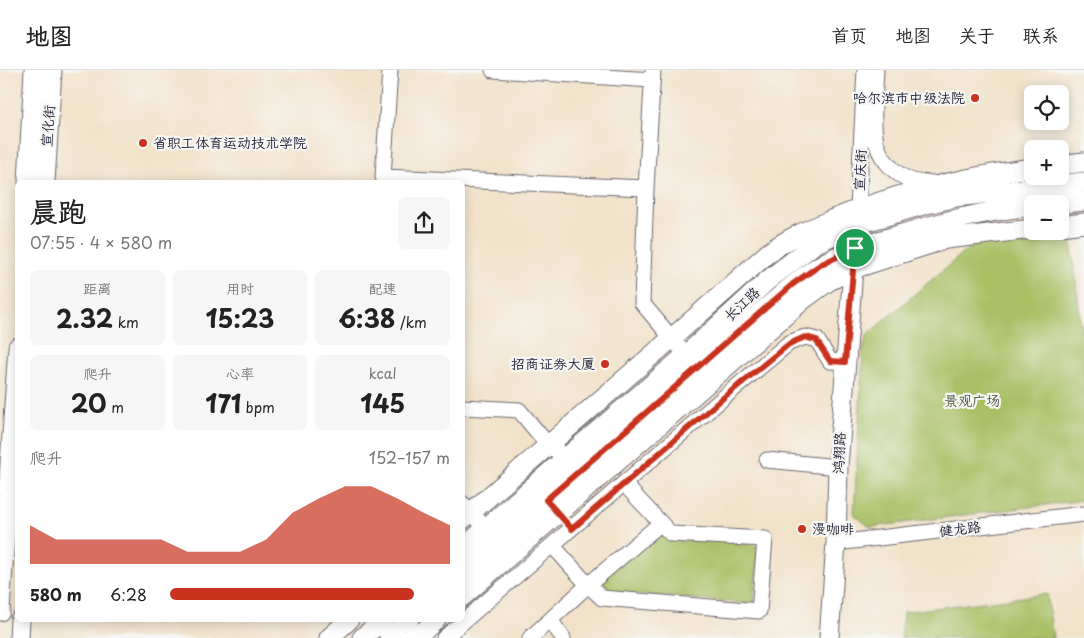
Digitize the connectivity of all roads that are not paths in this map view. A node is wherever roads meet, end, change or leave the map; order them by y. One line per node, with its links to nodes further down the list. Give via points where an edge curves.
1 (34, 70): 11 (main road, 宣化街)
2 (52, 70): 12 (main road, 宣化街)
3 (390, 70): 13 (street, via 383,177)
4 (492, 70): 7 (street)
5 (865, 70): 21 (street, 宣庆街)
6 (876, 70): 16 (street, via 874,135 882,155 891,168 914,182)
7 (653, 75): 17 (street)
8 (1084, 162): 9 (main road)
9 (1069, 164)
10 (1024, 169): 16 (main road)
11 (28, 180)
12 (45, 180)
13 (455, 180)
14 (465, 180): 17 (street)
15 (1084, 182): 21 (main road, 长江路, via 956,197)
16 (942, 183): 21 (main road)
17 (646, 188): 27 (street, via 642,303)
18 (1084, 200): 19 (main road)
19 (1069, 202)
20 (1024, 207): 25 (main road, 长江路, via 968,216)
21 (857, 217): 25 (street, 宣庆街); 27 (main road, via 798,233 782,242); 28 (main road, 长江路, via 768,280)
22 (1084, 223): 23 (main road)
23 (1069, 225)
24 (1024, 230): 26 (main road, via 946,239)
25 (855, 248): 26 (street, 宣庆街); 28 (main road, 长江路, via 806,274)
26 (852, 269): 29 (main road, 鸿翔路); 30 (main road, via 804,299)
27 (672, 338): 28 (street); 34 (main road)
28 (691, 362): 30 (street); 35 (main road, 长江路); 39 (main road, 长江路)
29 (845, 362): 32 (street, via 830,361 816,340 805,337 789,344); 37 (main road, 鸿翔路)
30 (709, 383): 32 (street); 39 (main road)
31 (15, 391): 52 (main road)
32 (723, 398): 38 (street)
33 (465, 407): 34 (street, via 519,410)
34 (549, 446): 35 (street); 40 (main road)
35 (566, 457): 43 (main road, 长江路)
36 (767, 460): 37 (street)
37 (838, 467): 45 (main road, 鸿翔路)
38 (624, 484): 42 (street); 44 (street)
39 (551, 506): 44 (street); 48 (main road)
40 (465, 511): 43 (street)
41 (1084, 514): 45 (street, 健龙路)
42 (660, 523): 49 (street); 49 (street, via 671,534 765,539 759,611 602,598)
43 (486, 528): 47 (main road, 长江路)
44 (572, 529): 46 (street)
45 (836, 543): 69 (main road, 鸿翔路)
46 (552, 545): 49 (street); 51 (street)
47 (465, 546)
48 (470, 573): 50 (main road); 51 (street)
49 (588, 585): 54 (street)
50 (465, 588)
51 (494, 595): 53 (street)
52 (0, 611)
53 (465, 620)
54 (550, 620): 67 (street); 68 (street)
55 (20, 622): 61 (main road)
56 (347, 622): 62 (main road)
57 (381, 622): 63 (main road)
58 (407, 622): 64 (main road)
59 (434, 622): 65 (main road)
60 (463, 622): 66 (street)
61 (19, 638)
62 (329, 638)
63 (362, 638)
64 (389, 638)
65 (416, 638)
66 (444, 638)
67 (530, 638)
68 (563, 638)
69 (829, 638)

